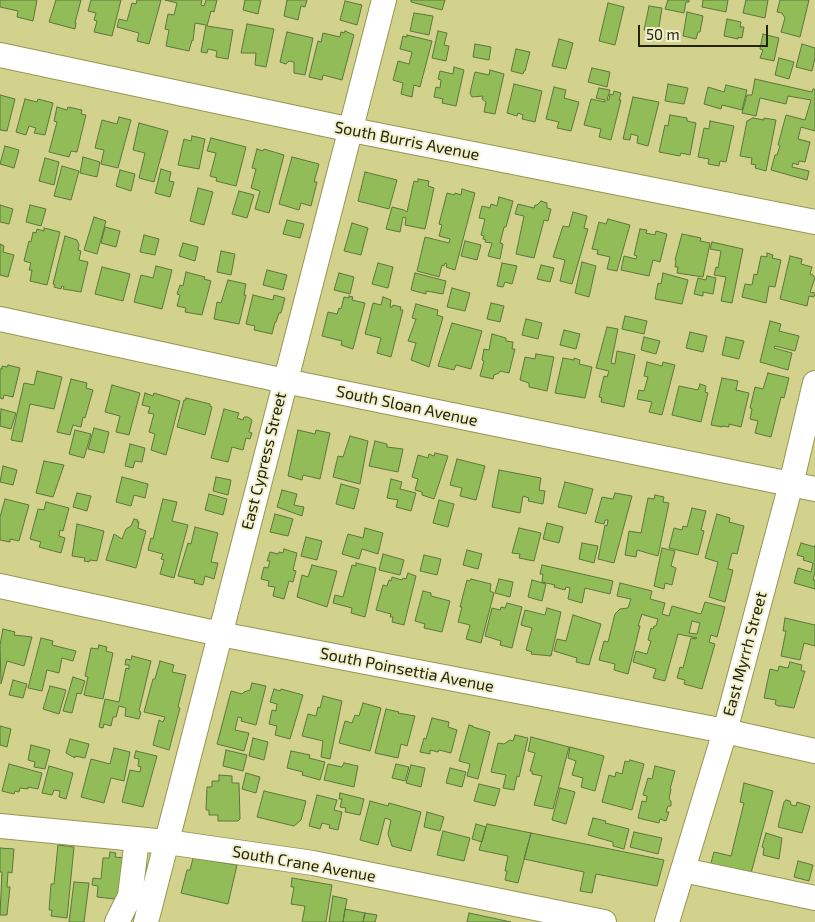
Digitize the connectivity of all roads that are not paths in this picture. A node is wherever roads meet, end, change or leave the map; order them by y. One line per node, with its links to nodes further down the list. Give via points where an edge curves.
1 (384, 0): 3 (street, East Cypress Street)
2 (0, 55): 3 (street, South Burris Avenue)
3 (352, 130): 4 (street, South Burris Avenue); 6 (street, East Cypress Street)
4 (815, 222)
5 (0, 319): 6 (street, South Sloan Avenue)
6 (285, 380): 8 (street, South Sloan Avenue); 11 (street, East Cypress Street)
7 (815, 383): 8 (street, East Myrrh Street)
8 (791, 484): 9 (street, South Sloan Avenue); 12 (street, East Myrrh Street)
9 (815, 489)
10 (0, 586): 11 (street, South Poinsettia Avenue)
11 (220, 634): 12 (street, South Poinsettia Avenue); 16 (street, East Cypress Street)
12 (725, 731): 13 (street, South Poinsettia Avenue); 17 (street, East Myrrh Street)
13 (815, 751)
14 (0, 826): 15 (street, South Crane Avenue)
15 (137, 839): 16 (street, South Crane Avenue); 18 (street)
16 (167, 842): 20 (street, East Cypress Street); 22 (street, South Crane Avenue, via 313,863)
17 (683, 870): 19 (street); 23 (street, East Myrrh Street)
18 (130, 896): 20 (street); 21 (street)
19 (815, 898)
20 (147, 916)
21 (117, 922)
22 (604, 922)
23 (667, 922)

